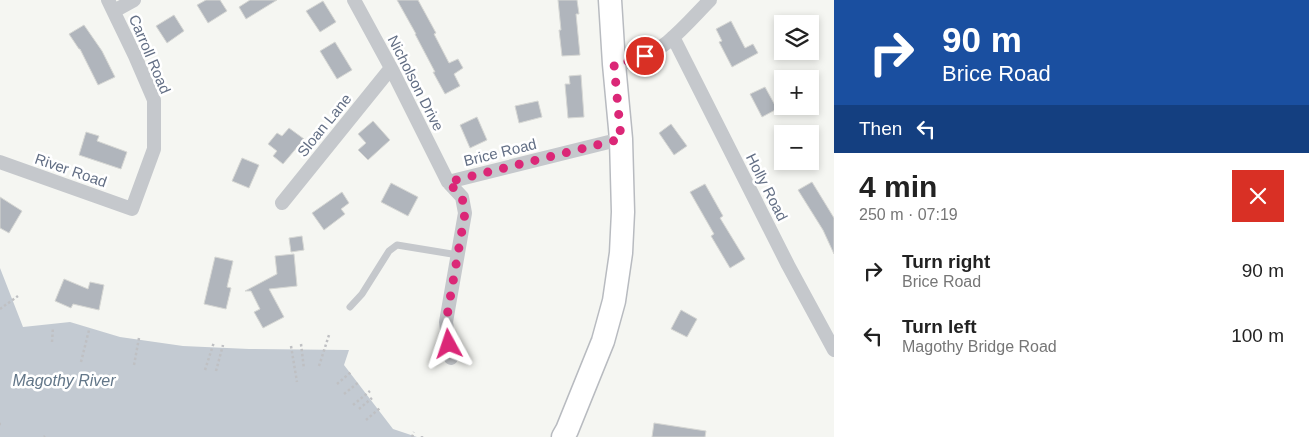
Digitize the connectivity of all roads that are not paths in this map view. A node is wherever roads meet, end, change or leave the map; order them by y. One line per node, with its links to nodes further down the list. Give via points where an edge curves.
1 (134, 0): 5 (street)
2 (354, 0): 8 (street, Nicholson Drive)
3 (610, 0): 7 (main road)
4 (710, 0): 6 (street)
5 (111, 5): 13 (street, Carroll Road, via 154,100 154,149)
6 (673, 38): 7 (street, via 635,60); 16 (street, Holly Road)
7 (614, 64): 9 (main road)
8 (391, 68): 11 (street, Nicholson Drive); 12 (street, Sloan Lane)
9 (621, 139): 11 (street, Brice Road); 18 (main road, via 623,212 614,301 604,341)
10 (0, 162): 13 (street, River Road)
11 (448, 182): 14 (street, Brice Road, via 462,197 465,213)
12 (282, 203)
13 (132, 209)
14 (458, 255): 15 (lane, via 397,245); 17 (street, Brice Road, via 446,322)
15 (350, 307)
16 (834, 350)
17 (451, 358)
18 (563, 437)

